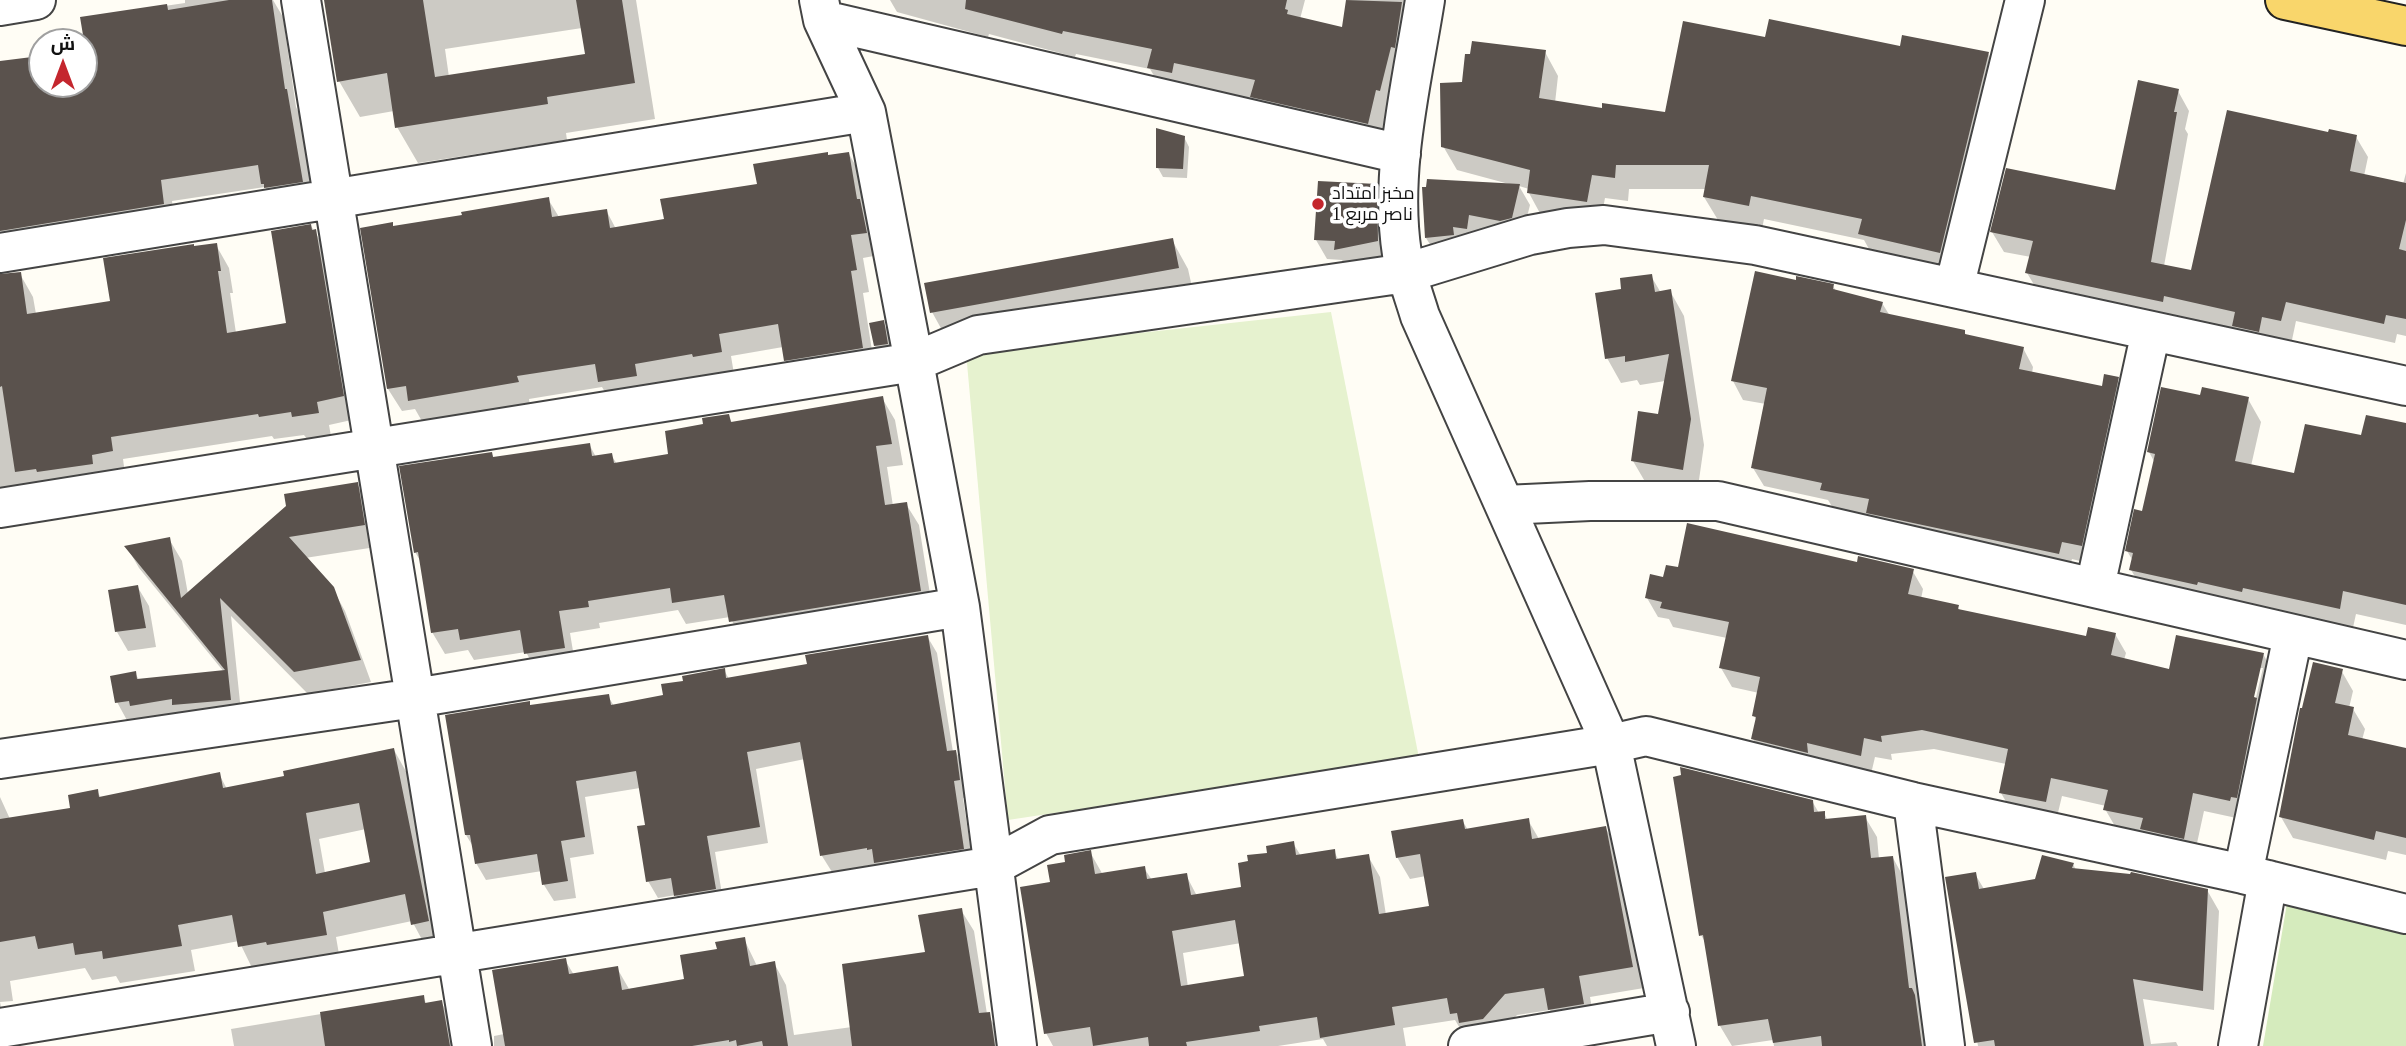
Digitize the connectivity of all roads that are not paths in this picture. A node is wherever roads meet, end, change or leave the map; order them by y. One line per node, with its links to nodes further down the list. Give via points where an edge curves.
1 (36, 0): 6 (street)
2 (301, 0): 11 (street)
3 (1425, 0): 10 (street)
4 (2025, 0): 14 (street)
5 (2285, 0): 8 (main road)
6 (0, 6)
7 (821, 10): 9 (street); 10 (street)
8 (2406, 26)
9 (866, 112): 11 (street); 16 (street)
10 (1401, 154): 13 (street, via 1398,194)
11 (333, 198): 12 (street); 18 (street)
12 (0, 253)
13 (1406, 272): 14 (street, via 1530,235 1604,225 1755,245); 16 (street, via 978,335); 19 (street, via 1420,316)
14 (1954, 288): 15 (street)
15 (2151, 331): 17 (street); 21 (street)
16 (914, 362): 18 (street); 22 (street)
17 (2406, 386)
18 (374, 446): 20 (street); 25 (street)
19 (1505, 505): 21 (street, via 1718,501); 26 (street)
20 (0, 508)
21 (2095, 587): 23 (street)
22 (960, 607): 25 (street); 29 (street)
23 (2293, 635): 24 (street); 30 (street)
24 (2406, 660)
25 (415, 698): 27 (street); 32 (street)
26 (1611, 744): 28 (street, via 1646,736); 29 (street, via 1050,835); 34 (street)
27 (0, 760)
28 (1913, 802): 30 (street); 38 (street)
29 (993, 866): 32 (street); 36 (street)
30 (2256, 877): 31 (street); 39 (street)
31 (2406, 914)
32 (457, 955): 33 (street); 35 (street)
33 (0, 1028)
34 (1673, 1029): 37 (street)
35 (471, 1046)
36 (1017, 1046)
37 (1468, 1046)
38 (1945, 1046)
39 (2238, 1046)

